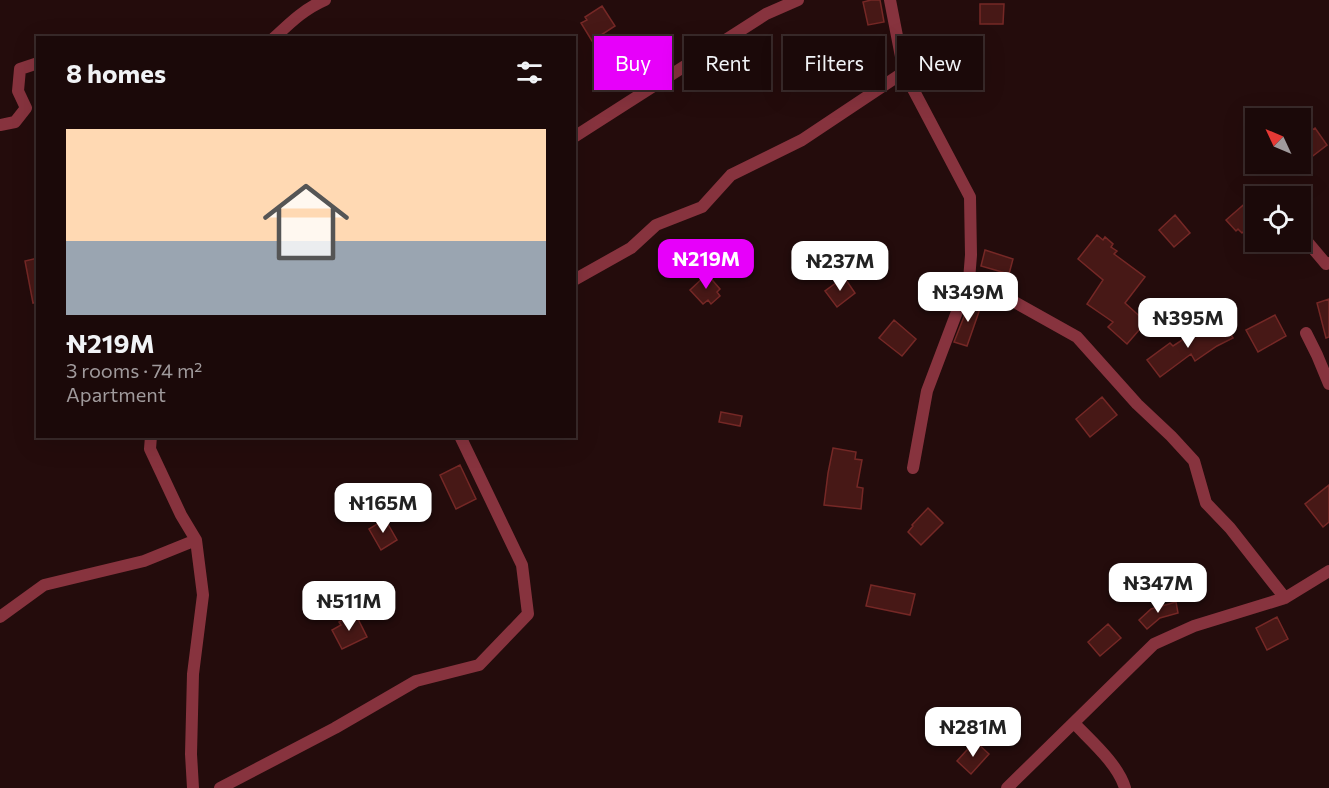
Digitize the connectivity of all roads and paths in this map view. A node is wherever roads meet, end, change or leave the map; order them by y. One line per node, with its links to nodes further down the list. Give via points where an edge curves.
1 (325, 0): 4 (street, via 302,12)
2 (798, 0): 10 (street, via 766,14)
3 (890, 0): 5 (street)
4 (275, 36)
5 (897, 36)
6 (36, 64): 9 (street, via 21,69 18,91 26,108 15,122)
7 (897, 77): 13 (street, via 802,140 730,175 702,207 656,225 631,248)
8 (914, 90): 14 (street, via 970,197)
9 (0, 125)
10 (576, 136)
11 (1311, 246): 12 (street)
12 (1329, 263)
13 (576, 279)
14 (969, 280): 19 (street, via 927,391); 22 (street, via 1077,337 1194,461 1206,503)
15 (1306, 333): 16 (street)
16 (1329, 384)
17 (151, 438): 20 (street, via 150,449)
18 (461, 438): 26 (street, via 522,565 528,614 478,665 416,681)
19 (913, 468)
20 (196, 540): 23 (street, via 144,561 44,585); 25 (street, via 202,595 193,674)
21 (1329, 571): 22 (street)
22 (1286, 598): 24 (street, via 1194,626 1154,644)
23 (0, 617)
24 (1074, 723): 27 (street); 28 (street, via 1122,776)
25 (193, 788)
26 (220, 788)
27 (1006, 788)
28 (1125, 788)

